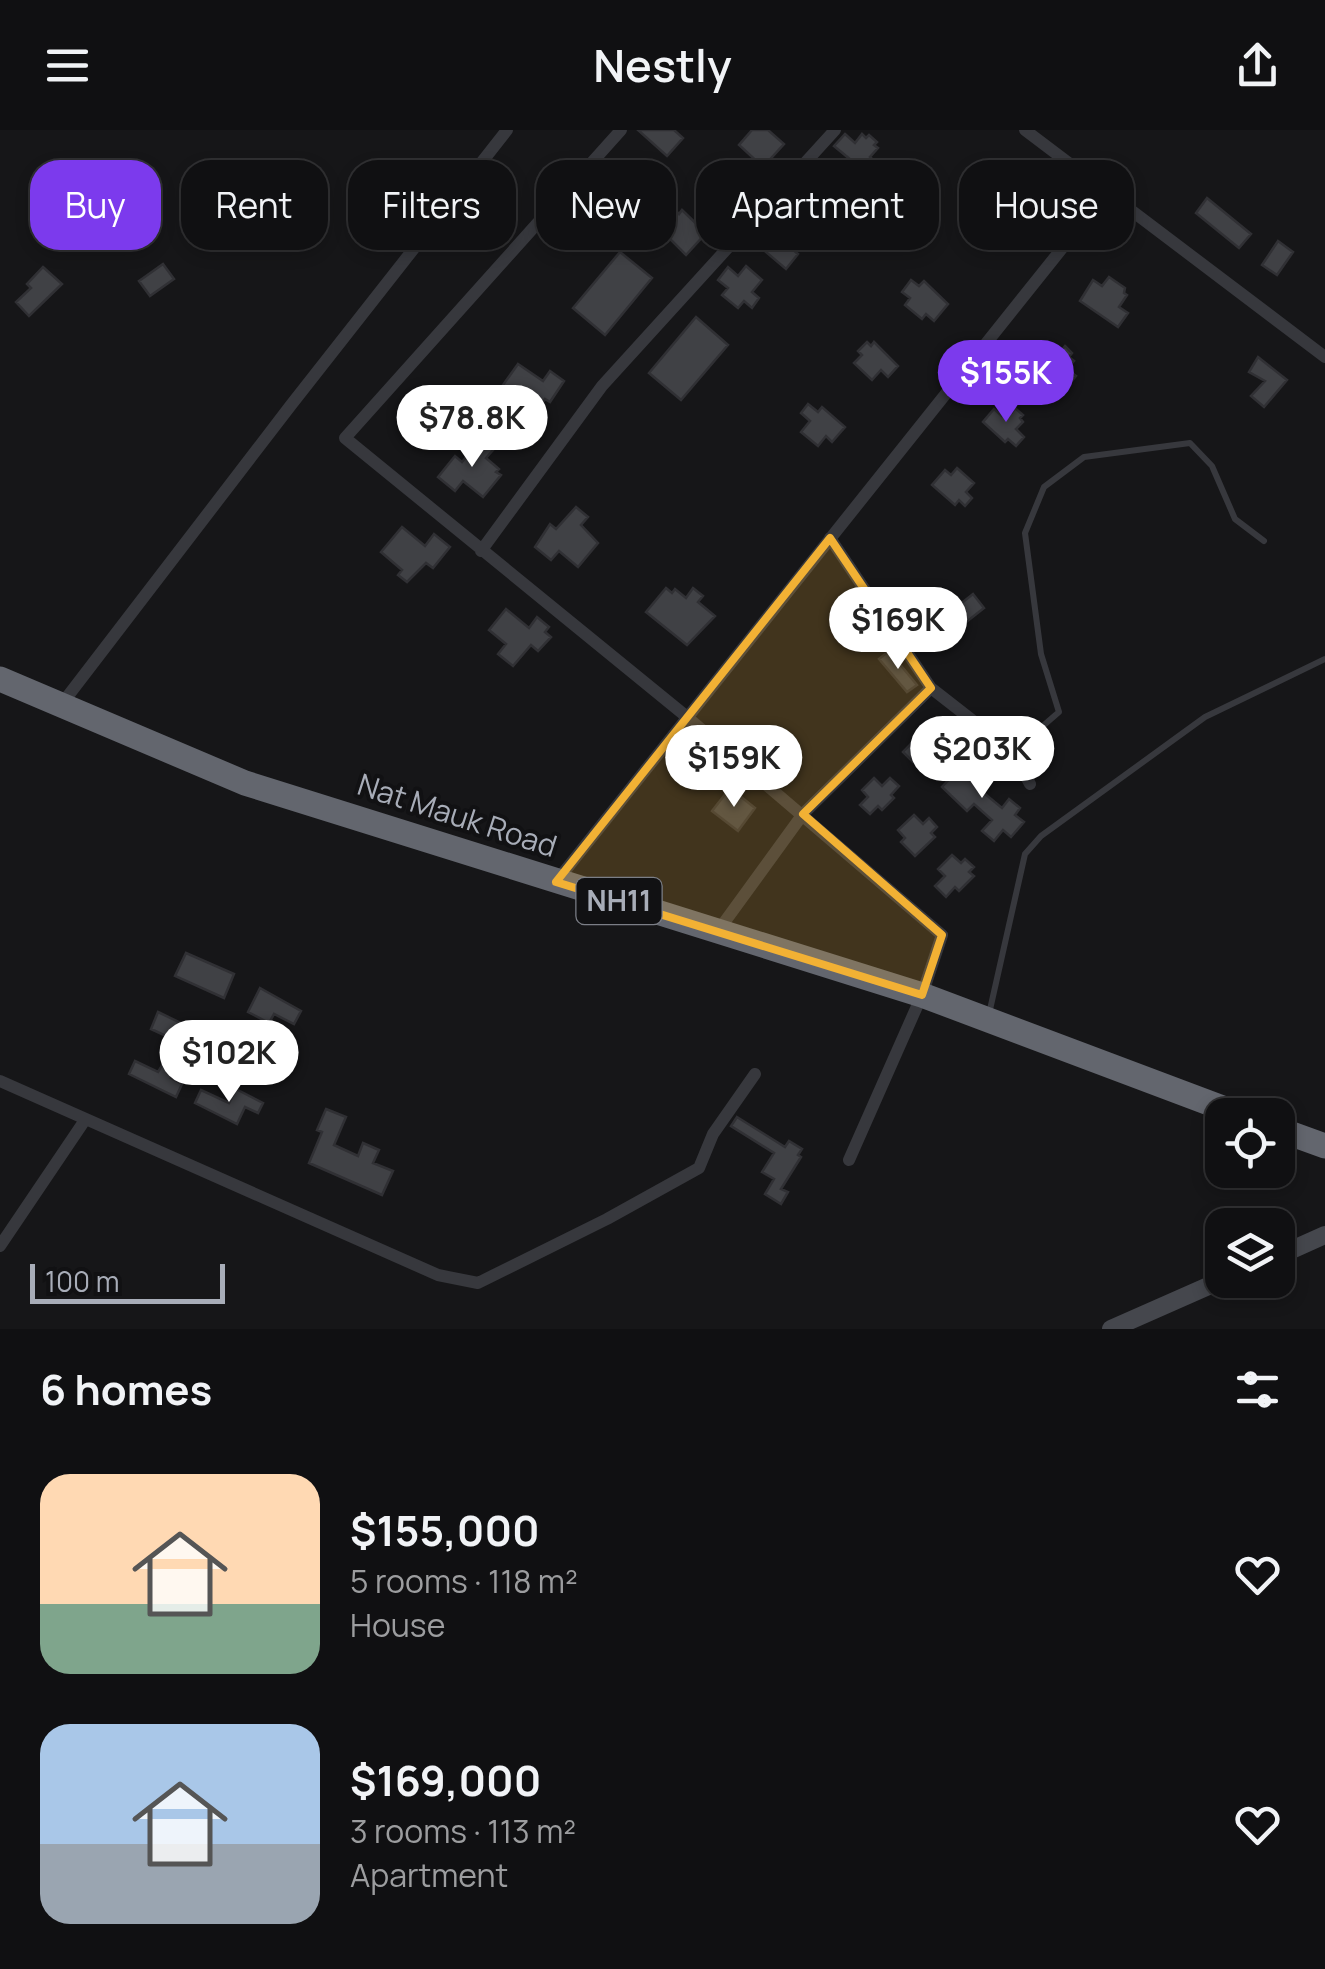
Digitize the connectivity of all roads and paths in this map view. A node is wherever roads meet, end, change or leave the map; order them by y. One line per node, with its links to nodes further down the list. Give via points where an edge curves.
1 (507, 130): 15 (street)
2 (621, 130): 11 (street, via 345,438)
3 (835, 130): 11 (street, via 602,386)
4 (1024, 130): 5 (street)
5 (1064, 160)
6 (1134, 212): 8 (street)
7 (1061, 250): 9 (street)
8 (1325, 357)
9 (830, 538): 14 (street); 16 (street)
10 (1264, 540): 17 (lane, via 1235,519 1212,466 1190,443 1084,456 1044,487 1025,533 1041,654 1059,712)
11 (481, 551): 16 (street)
12 (1325, 659): 23 (lane, via 1205,717 1040,836 1026,854)
13 (0, 678): 15 (highway, Nat Mauk Road / NH11)
14 (931, 688): 18 (street, via 1012,752); 19 (street)
15 (61, 705): 20 (highway, Nat Mauk Road / NH11, via 245,783)
16 (687, 718): 19 (street); 20 (street)
17 (1014, 751)
18 (1030, 784)
19 (803, 814): 21 (street); 22 (street, via 942,935)
20 (556, 882): 21 (highway, Nat Mauk Road / NH11)
21 (718, 931): 22 (highway, Nat Mauk Road / NH11)
22 (922, 995): 23 (highway, Nat Mauk Road / NH11); 30 (street)
23 (988, 1020): 26 (highway, Nat Mauk Road / NH11)
24 (755, 1074): 27 (street, via 713,1134 699,1168 478,1283 438,1275)
25 (0, 1081): 27 (street)
26 (1205, 1101)
27 (84, 1120): 32 (street)
28 (1295, 1135): 29 (highway)
29 (1325, 1146)
30 (849, 1160)
31 (1325, 1235): 33 (street)
32 (0, 1246)
33 (1295, 1248)
34 (1205, 1288): 35 (street)
35 (1111, 1329)

